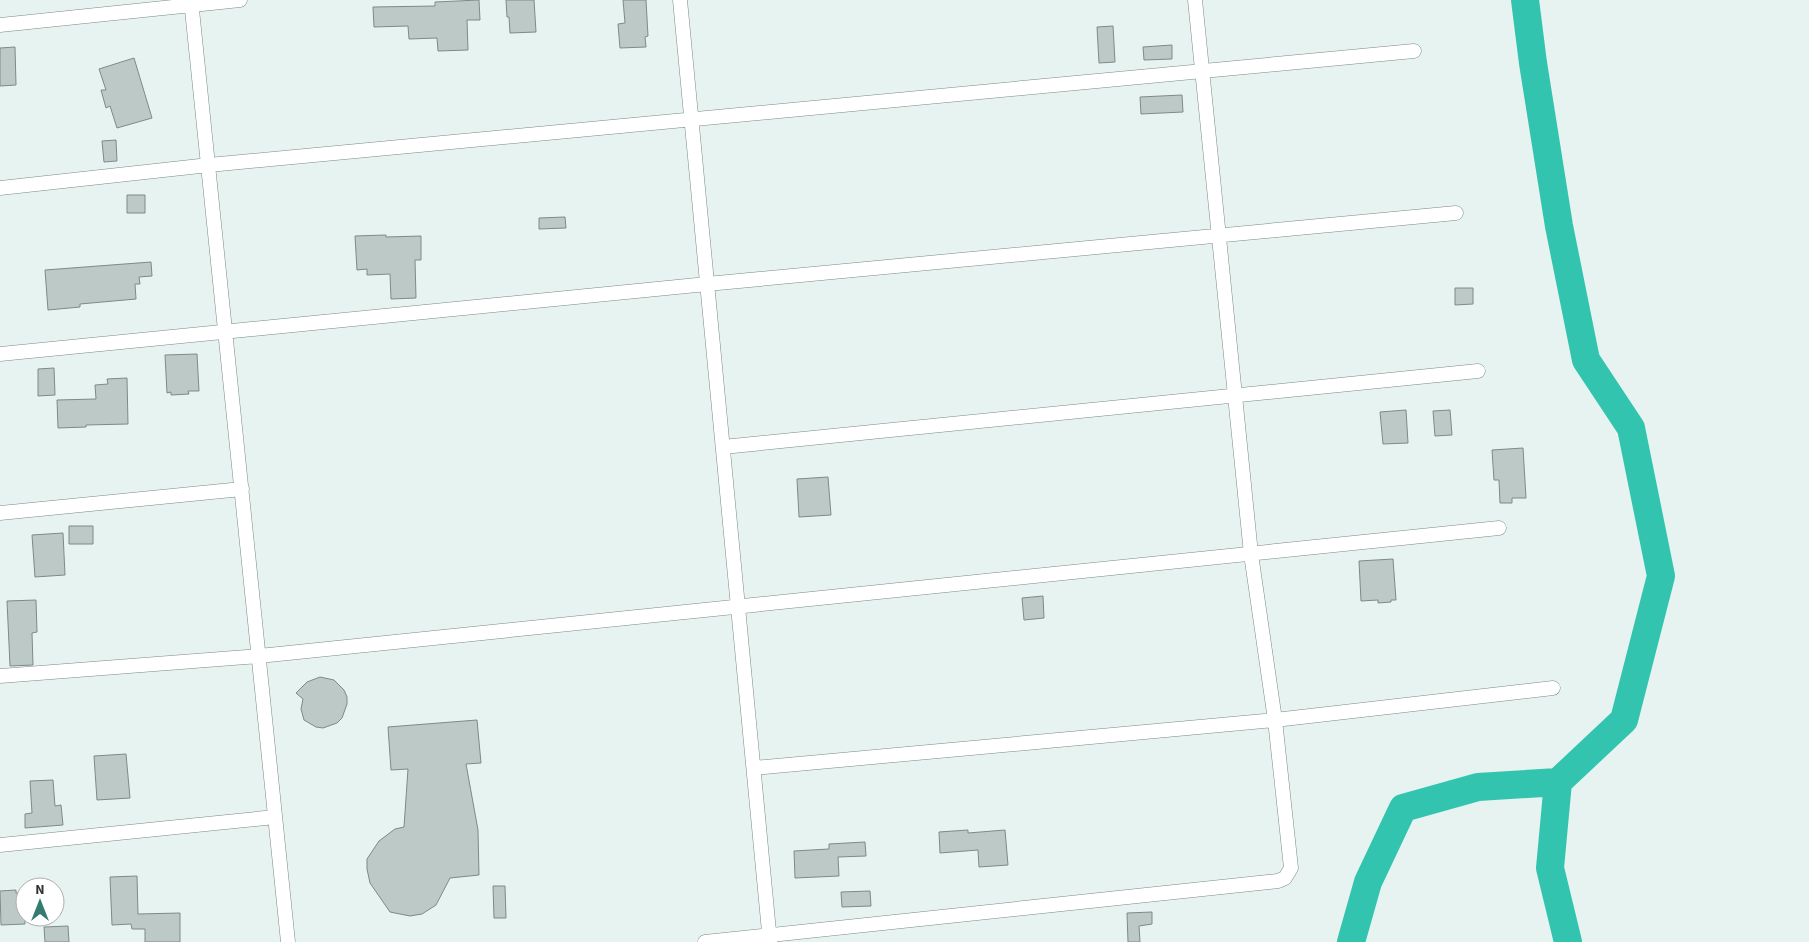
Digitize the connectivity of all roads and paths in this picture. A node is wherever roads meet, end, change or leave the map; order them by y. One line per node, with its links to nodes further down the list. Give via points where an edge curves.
1 (240, 0): 4 (street)
2 (680, 0): 8 (street)
3 (1194, 0): 7 (street)
4 (192, 2): 5 (street); 9 (street)
5 (0, 25)
6 (1414, 50): 7 (street)
7 (1202, 70): 8 (street); 12 (street)
8 (691, 119): 9 (street); 13 (street)
9 (208, 165): 10 (street); 14 (street)
10 (0, 188)
11 (1456, 213): 12 (street)
12 (1218, 236): 13 (street); 17 (street)
13 (707, 284): 14 (street); 18 (street)
14 (226, 331): 15 (street); 19 (street)
15 (0, 354)
16 (1478, 371): 17 (street)
17 (1235, 396): 18 (street); 22 (street)
18 (723, 448): 23 (street)
19 (242, 489): 20 (street); 24 (street)
20 (0, 513)
21 (1499, 528): 22 (street)
22 (1251, 554): 23 (street); 27 (street)
23 (738, 607): 24 (street); 28 (street)
24 (259, 656): 25 (street); 29 (street)
25 (0, 676)
26 (1553, 688): 27 (street)
27 (1275, 720): 28 (street); 31 (street, via 1291,868 1285,878)
28 (754, 768): 31 (street)
29 (275, 817): 30 (street); 32 (street)
30 (0, 845)
31 (770, 939): 33 (street)
32 (288, 942)
33 (705, 942)

